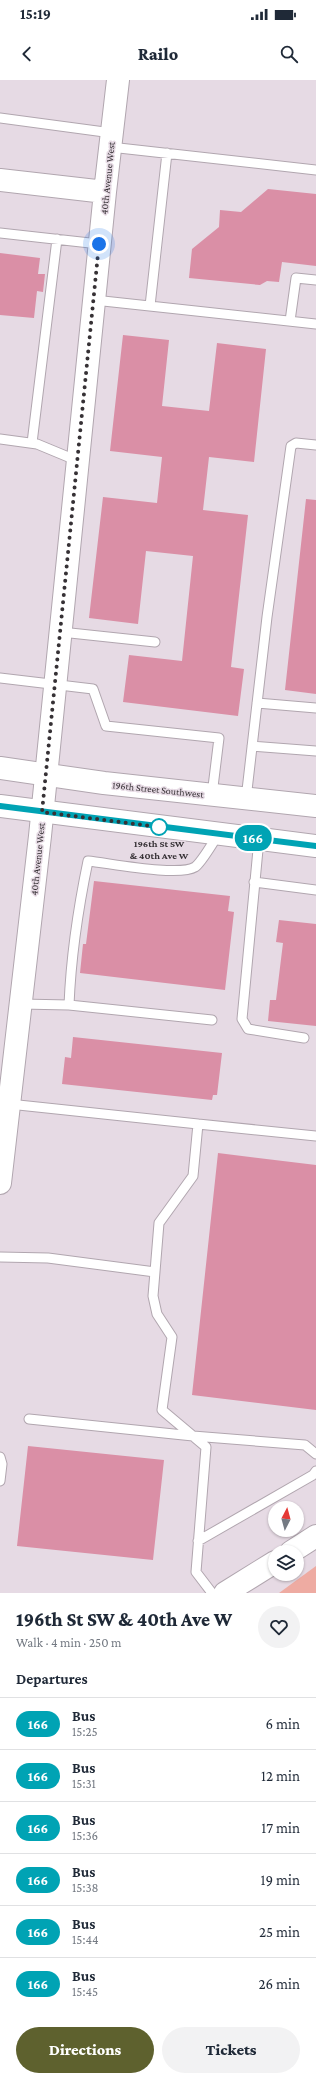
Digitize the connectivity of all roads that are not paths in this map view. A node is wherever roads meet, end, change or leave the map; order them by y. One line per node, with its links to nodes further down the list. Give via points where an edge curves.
1 (118, 80): 3 (street, 40th Avenue West)
2 (0, 118): 3 (lane)
3 (111, 140): 4 (lane); 7 (street, 40th Avenue West)
4 (167, 153): 5 (lane); 13 (lane)
5 (316, 170)
6 (0, 180): 7 (street)
7 (105, 192): 10 (street, 40th Avenue West)
8 (0, 233): 9 (lane)
9 (57, 239): 10 (lane); 17 (lane)
10 (99, 244): 12 (street, 40th Avenue West)
11 (316, 280): 14 (lane, via 296,278)
12 (94, 300): 13 (lane); 19 (street, 40th Avenue West)
13 (150, 306): 14 (lane)
14 (290, 321): 15 (lane)
15 (316, 324)
16 (0, 439): 17 (lane)
17 (32, 443): 19 (lane)
18 (316, 445): 24 (lane, via 291,446)
19 (78, 461): 20 (street, 40th Avenue West)
20 (61, 632): 21 (lane); 23 (street, 40th Avenue West)
21 (155, 642)
22 (0, 678): 23 (lane)
23 (56, 684): 29 (street, 40th Avenue West); 30 (lane, via 93,689 106,726 219,738)
24 (257, 703): 25 (lane); 26 (lane)
25 (316, 708)
26 (252, 746): 27 (lane); 31 (lane)
27 (316, 752)
28 (0, 768): 29 (street, 196th Street Southwest)
29 (46, 775): 30 (street, 196th Street Southwest); 34 (street, 40th Avenue West)
30 (212, 795): 31 (street, 196th Street Southwest)
31 (246, 799): 33 (street, 196th Street Southwest)
32 (0, 806): 34 (street)
33 (316, 806)
34 (42, 812): 35 (street); 40 (street, 40th Avenue West)
35 (218, 835): 36 (street); 41 (lane, via 195,867 181,870 88,861 74,941)
36 (259, 839): 37 (street); 38 (lane)
37 (316, 846)
38 (254, 882): 39 (lane); 43 (lane, via 242,1019 248,1029)
39 (316, 890)
40 (21, 1004): 41 (lane); 44 (street, 40th Avenue West)
41 (69, 1005): 42 (lane)
42 (212, 1020)
43 (304, 1038)
44 (9, 1104): 45 (lane); 46 (street, 40th Avenue West)
45 (198, 1124): 47 (lane); 50 (lane, via 193,1176 159,1223)
46 (3, 1125): 48 (street, 40th Avenue West)
47 (316, 1136)
48 (0, 1183)
49 (0, 1257): 50 (lane, via 48,1258)
50 (155, 1272): 52 (lane, via 153,1296 157,1314 172,1337 162,1410)
51 (29, 1419): 52 (lane)
52 (193, 1436): 53 (lane, via 305,1444); 58 (lane, via 206,1447)
53 (316, 1454)
54 (0, 1457): 56 (lane)
55 (316, 1471): 58 (lane)
56 (0, 1481)
57 (316, 1536): 59 (street)
58 (198, 1541): 61 (lane, via 196,1572)
59 (302, 1545)
60 (268, 1566): 62 (street)
61 (212, 1593)
62 (225, 1593)

